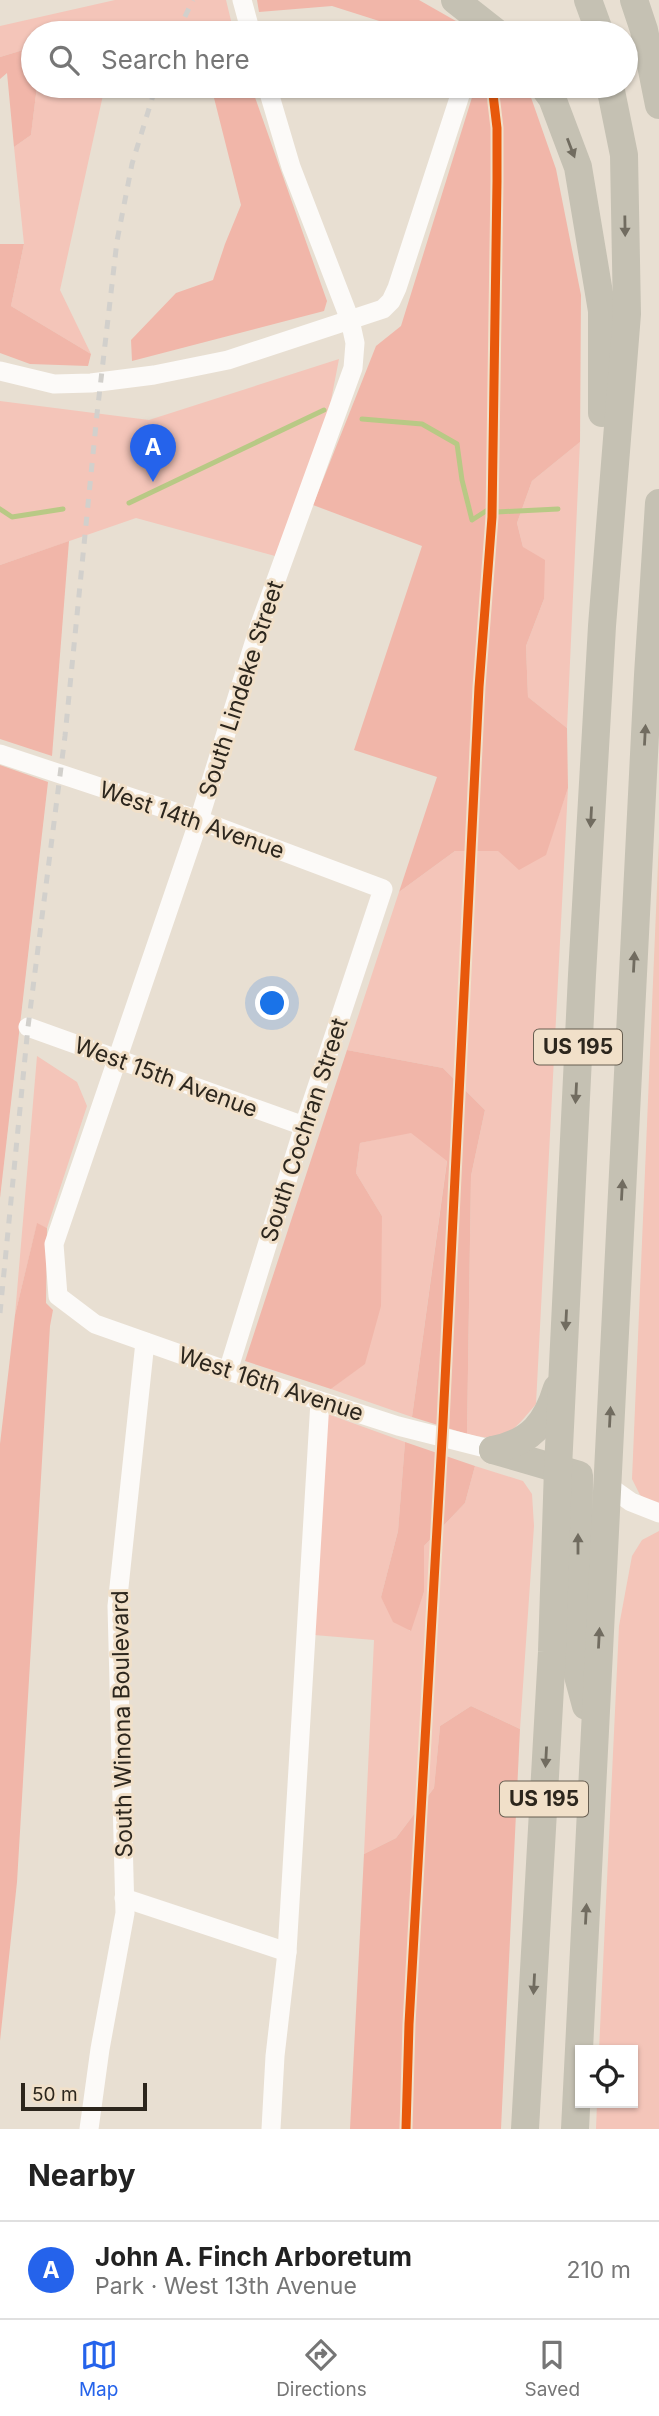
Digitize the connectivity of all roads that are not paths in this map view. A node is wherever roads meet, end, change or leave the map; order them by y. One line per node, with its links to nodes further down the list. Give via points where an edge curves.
1 (455, 0): 4 (highway)
2 (588, 0): 5 (highway)
3 (634, 0): 10 (highway, via 645,30)
4 (482, 21)
5 (596, 21)
6 (271, 98): 11 (street, South Lindeke Street, via 291,167)
7 (459, 98): 11 (street, via 395,295 383,309)
8 (552, 98): 16 (highway, one-way to 16, via 579,167 602,311)
9 (612, 98): 16 (highway, US 195, one-way to 16, via 624,155 626,314)
10 (659, 106)
11 (350, 320): 12 (street, via 228,360 123,380 54,384); 18 (street, South Lindeke Street, via 355,343 353,368 267,605)
12 (0, 371)
13 (659, 503): 15 (highway, US 195)
14 (659, 575): 15 (highway, US 195)
15 (654, 610): 30 (highway, US 195, one-way to 15)
16 (603, 626): 25 (highway, US 195, one-way to 25)
17 (0, 754): 18 (street, West 14th Avenue)
18 (198, 820): 19 (street, West 14th Avenue); 21 (street, South Lindeke Street)
19 (383, 890): 22 (street, South Cochran Street)
20 (28, 1027): 21 (street, West 15th Avenue)
21 (117, 1059): 22 (street, West 15th Avenue); 23 (street, South Lindeke Street, via 54,1244)
22 (304, 1126): 26 (street, South Cochran Street)
23 (58, 1296): 24 (street, West 16th Avenue, via 95,1324)
24 (145, 1342): 26 (street, West 16th Avenue); 34 (street, South Winona Boulevard, via 117,1606)
25 (563, 1367): 28 (highway, via 544,1419 526,1439); 29 (highway, US 195)
26 (228, 1371): 27 (street, West 16th Avenue)
27 (320, 1401): 28 (street, West 16th Avenue); 35 (street)
28 (493, 1450): 29 (highway); 32 (highway, via 536,1470 543,1480 535,1677)
29 (568, 1472): 30 (highway); 32 (highway, US 195); 33 (highway, one-way to 29, via 578,1676)
30 (607, 1485): 31 (street, via 631,1502); 33 (highway, US 195, one-way to 30)
31 (659, 1513)
32 (548, 1724): 38 (highway, US 195, one-way to 38)
33 (594, 1732): 39 (highway, US 195, one-way to 33)
34 (124, 1898): 35 (street); 36 (street, South Winona Boulevard, via 122,1936)
35 (287, 1952): 37 (street)
36 (89, 2129)
37 (271, 2129)
38 (525, 2129)
39 (575, 2129)

